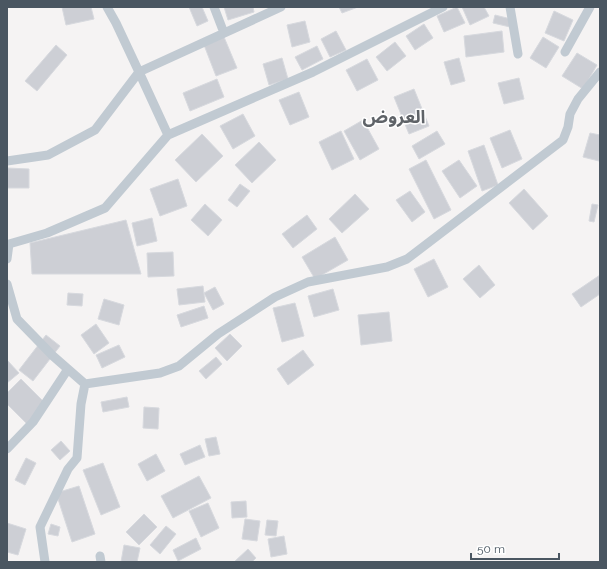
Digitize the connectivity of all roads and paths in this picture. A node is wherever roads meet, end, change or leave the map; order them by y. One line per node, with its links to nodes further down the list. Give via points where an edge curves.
1 (107, 7): 10 (street)
2 (214, 7): 7 (street)
3 (281, 7): 7 (street)
4 (443, 7): 12 (street, via 313,72)
5 (510, 7): 9 (street)
6 (590, 7): 8 (street)
7 (224, 33): 10 (street)
8 (565, 52)
9 (518, 54)
10 (139, 72): 12 (street); 13 (street, via 95,130 48,155)
11 (600, 72): 17 (street, via 578,99 570,114 564,140 407,259 387,267 308,282 275,296 218,334 179,366 160,373)
12 (168, 135): 14 (street, via 105,208 47,233 9,244)
13 (7, 161)
14 (7, 259)
15 (7, 284): 16 (street, via 17,319)
16 (68, 369): 17 (street); 18 (street, via 33,422)
17 (85, 384): 19 (street, via 77,458 68,470 40,527)
18 (7, 450)
19 (45, 562)

